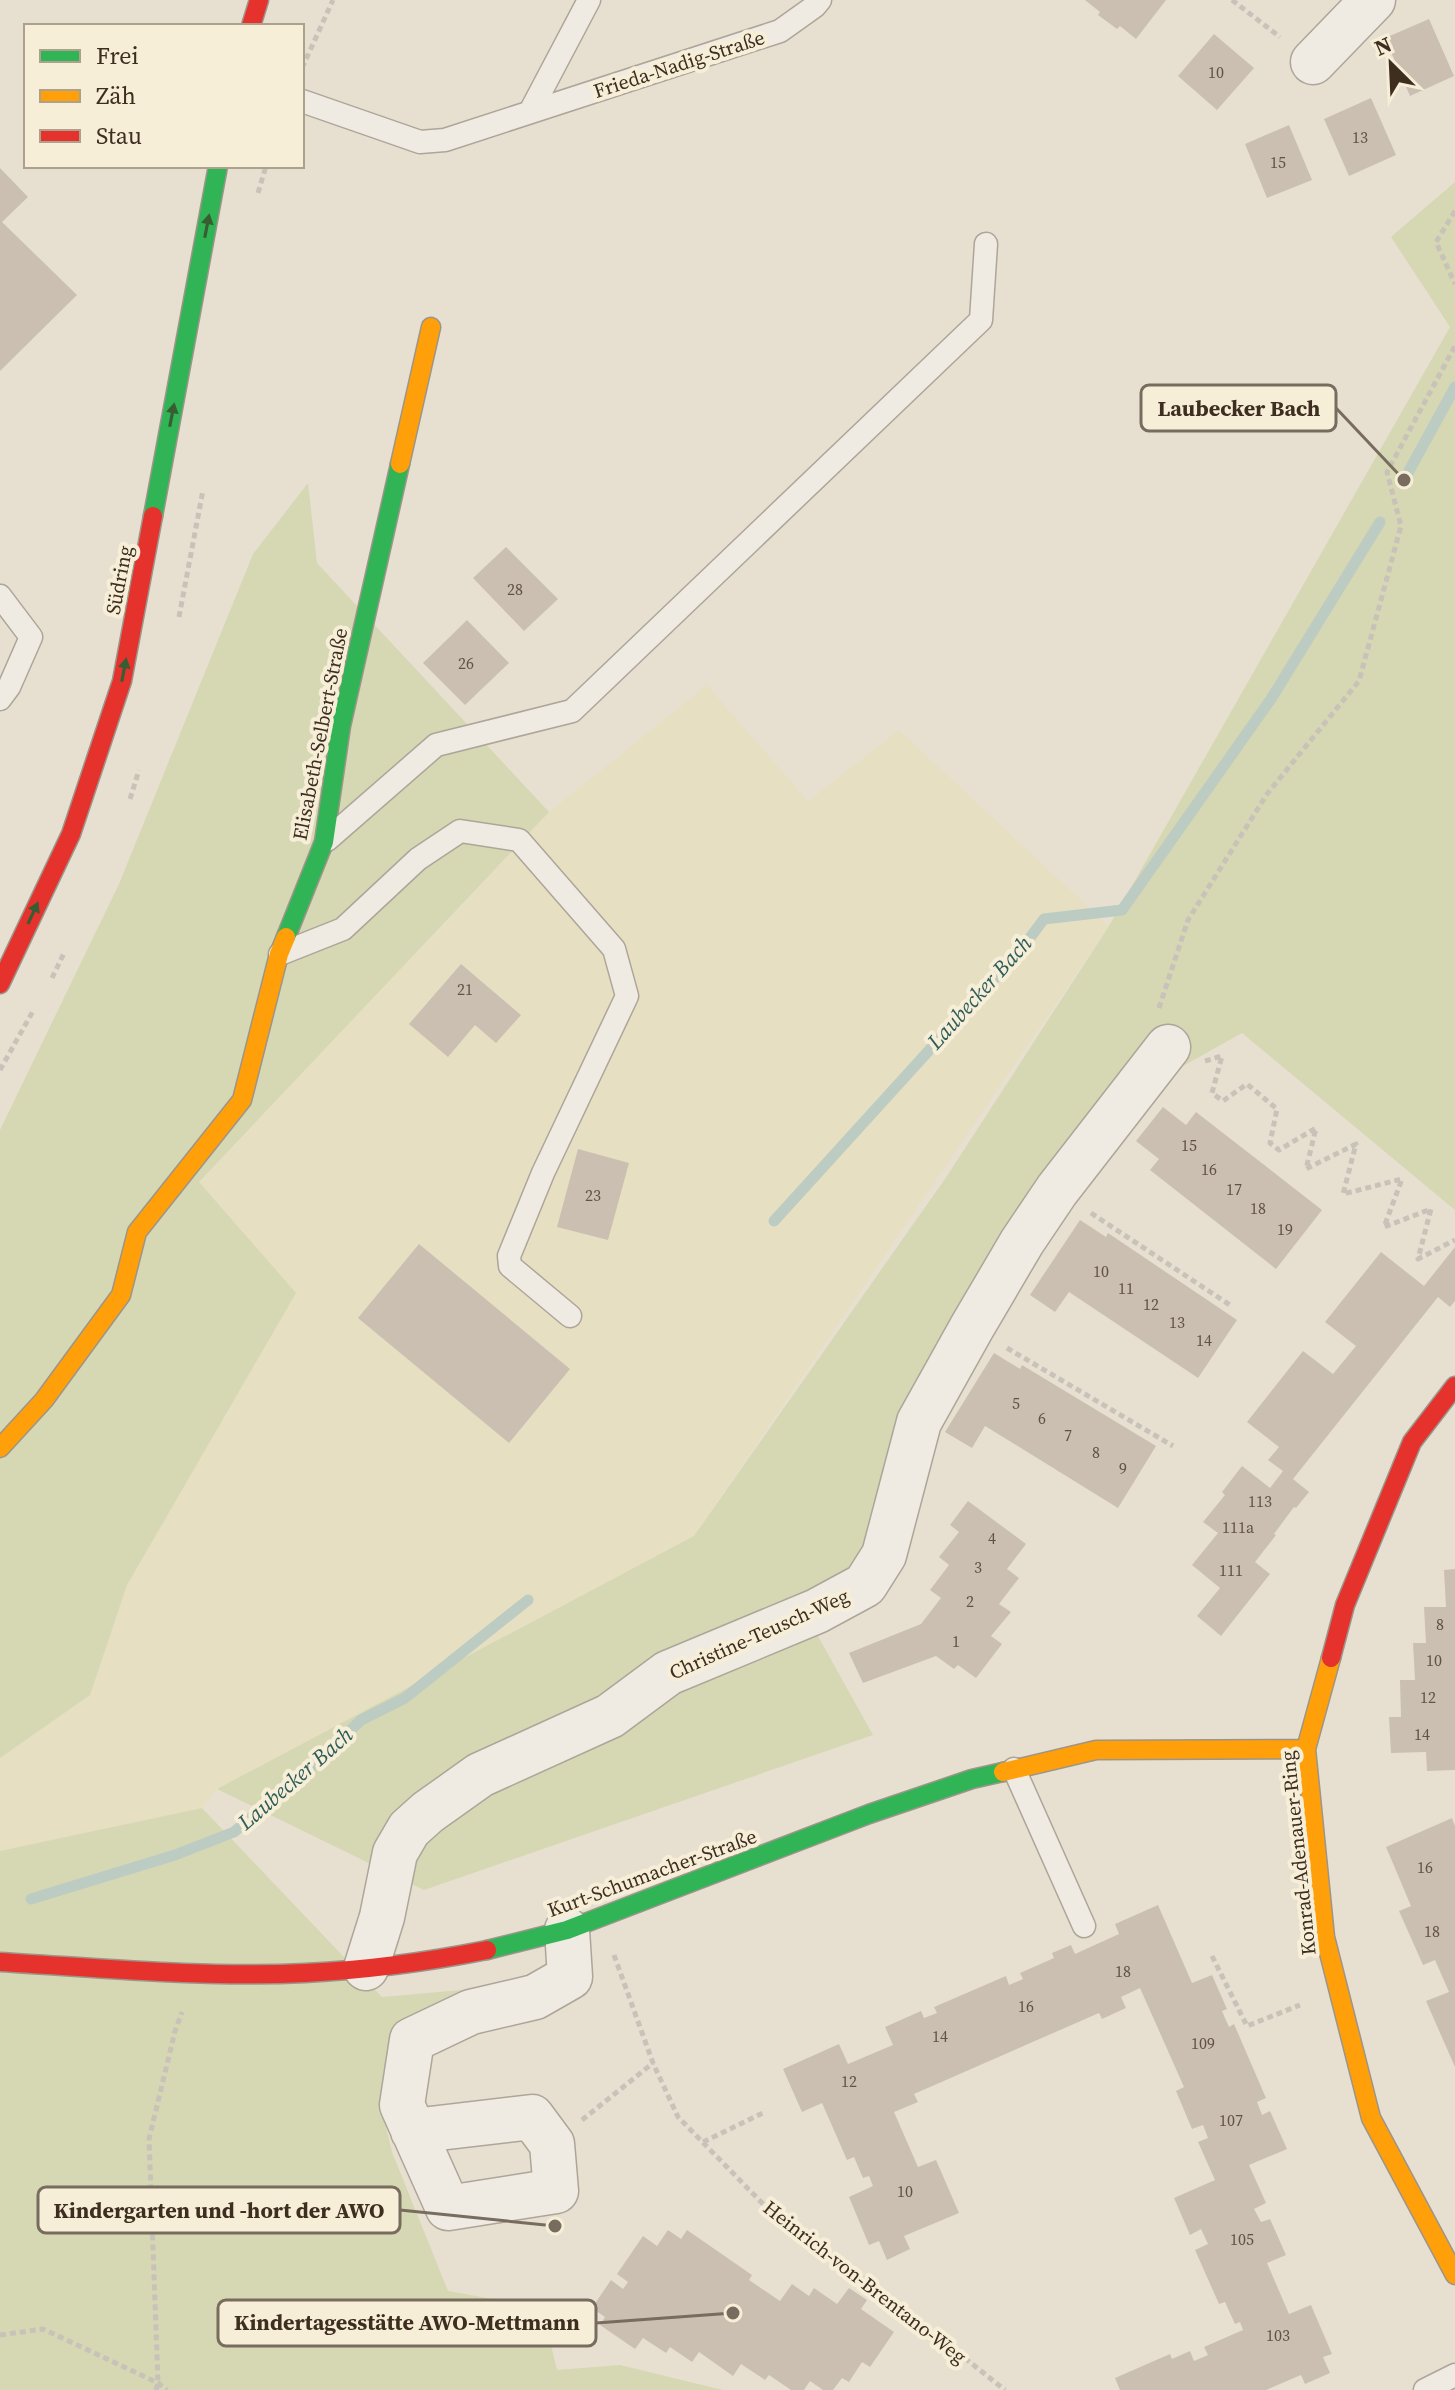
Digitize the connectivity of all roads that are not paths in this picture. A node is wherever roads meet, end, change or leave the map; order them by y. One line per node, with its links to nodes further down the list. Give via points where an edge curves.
1 (259, 0): 5 (street)
2 (589, 0): 8 (lane)
3 (820, 0): 8 (lane, Frieda-Nadig-Straße, via 780,31)
4 (1373, 0): 6 (street)
5 (252, 24)
6 (1313, 62)
7 (304, 102): 8 (lane, Frieda-Nadig-Straße, via 420,142 445,140)
8 (530, 112)
9 (218, 168): 16 (street, Südring, one-way to 9, via 71,834 122,681)
10 (986, 244): 14 (lane, via 981,320 572,711 436,745)
11 (431, 327): 14 (street, Elisabeth-Selbert-Straße, via 341,726)
12 (0, 596): 13 (lane, via 31,637)
13 (0, 699)
14 (324, 842): 15 (street, Elisabeth-Selbert-Straße)
15 (279, 954): 18 (lane, via 343,929 418,859 460,831 519,840 614,949 627,996 509,1256 510,1266); 20 (street, Elisabeth-Selbert-Straße, via 242,1100 137,1232 121,1295 44,1400)
16 (0, 984)
17 (1168, 1047): 26 (street, Christine-Teusch-Weg, via 1057,1190 972,1327 919,1422 884,1555 865,1585 817,1611 668,1673 610,1716 480,1775 428,1812 409,1829 395,1853)
18 (570, 1316)
19 (1455, 1386): 21 (street, Konrad-Adenauer-Ring, via 1412,1442 1345,1605)
20 (0, 1448)
21 (1306, 1749): 22 (street, Kurt-Schumacher-Straße, via 1096,1750); 28 (street, Konrad-Adenauer-Ring, via 1325,1937 1371,2118)
22 (1014, 1769): 23 (street, Kurt-Schumacher-Straße, via 869,1814); 24 (lane)
23 (584, 1923): 26 (street, Kurt-Schumacher-Straße, via 507,1946); 27 (street, via 570,1977 535,1997 471,2012 412,2040 402,2105)
24 (1084, 1926)
25 (0, 1962): 26 (street, Kurt-Schumacher-Straße, via 196,1973)
26 (366, 1968)
27 (413, 2131): 27 (street, via 448,2208 556,2191 552,2144 532,2117)
28 (1455, 2275)
29 (1455, 2375): 30 (lane)
30 (1425, 2390)

